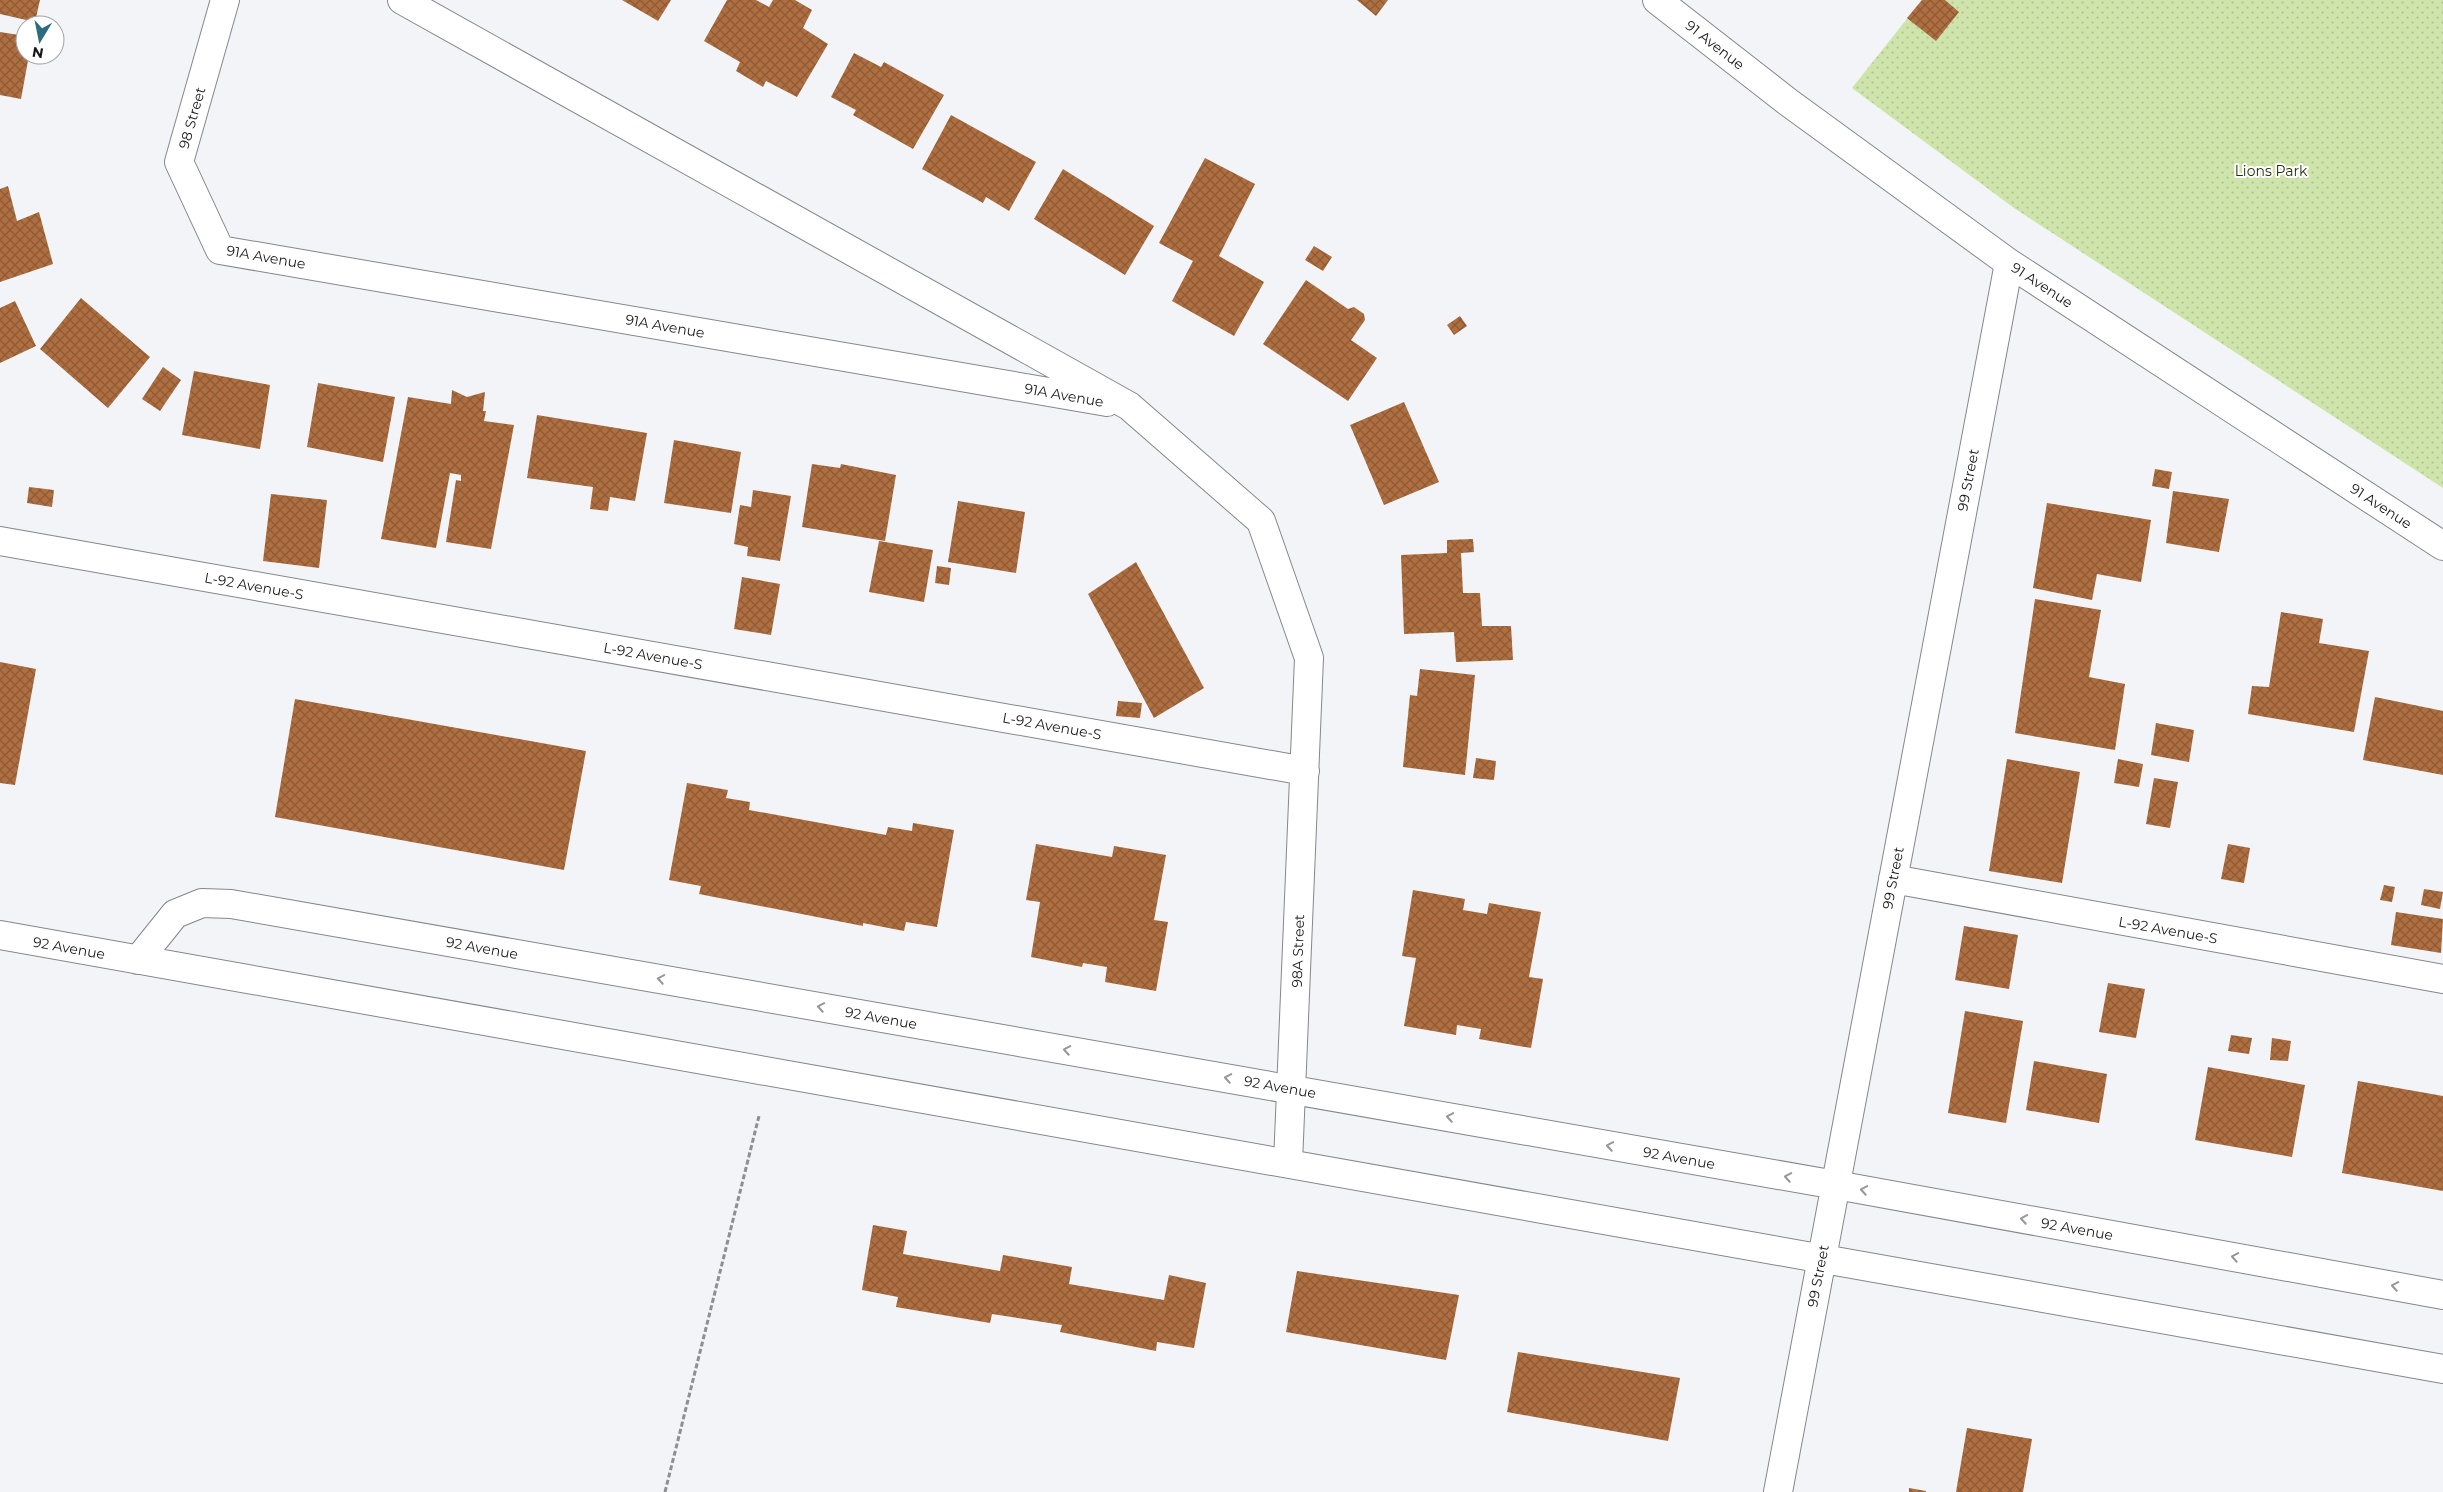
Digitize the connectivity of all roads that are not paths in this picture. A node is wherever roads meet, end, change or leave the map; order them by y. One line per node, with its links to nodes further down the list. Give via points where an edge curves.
1 (225, 0): 4 (street, 98 Street, via 179,162)
2 (402, 0): 6 (street, 91A Avenue)
3 (1657, 0): 5 (street, 91 Avenue, via 1788,102)
4 (212, 232): 6 (street, 91A Avenue, via 220,250)
5 (2009, 263): 8 (street, 91 Avenue); 11 (street, 99 Street)
6 (1129, 406): 9 (street, 91A Avenue, via 1261,521 1309,658)
7 (0, 541): 10 (street, L-92 Avenue-S)
8 (2443, 546)
9 (1306, 738): 10 (street, 98A Street)
10 (1305, 771): 15 (street, 98A Street)
11 (1893, 879): 14 (street, L-92 Avenue-S); 17 (street, 99 Street)
12 (0, 936): 13 (street, 92 Avenue)
13 (138, 960): 15 (street, 92 Avenue, one-way to 13, via 231,904 202,903 174,914); 16 (street, 92 Avenue)
14 (2443, 979)
15 (1293, 1090): 16 (street, 98A Street); 17 (street, 92 Avenue, one-way to 15)
16 (1288, 1162): 18 (street, 92 Avenue)
17 (1836, 1185): 18 (street, 99 Street); 19 (street, 92 Avenue, one-way to 17)
18 (1821, 1260): 20 (street, 92 Avenue); 21 (street, 99 Street)
19 (2443, 1295)
20 (2443, 1369)
21 (1778, 1492)

